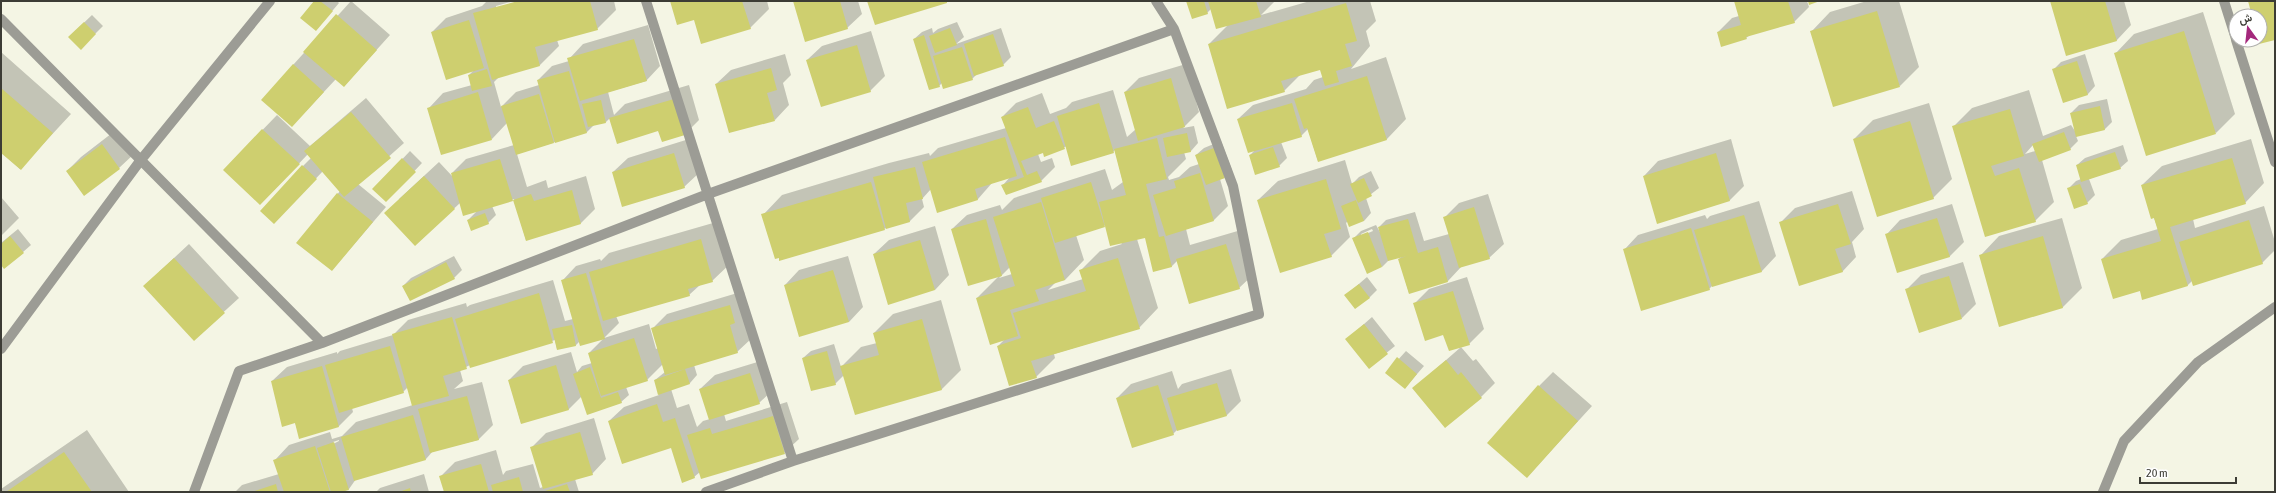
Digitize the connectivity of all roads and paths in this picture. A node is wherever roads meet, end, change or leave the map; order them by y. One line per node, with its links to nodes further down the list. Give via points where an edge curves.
1 (270, 1): 10 (street)
2 (646, 1): 11 (street)
3 (1156, 1): 7 (street)
4 (2224, 1): 5 (street)
5 (2228, 14)
6 (1, 19): 10 (street)
7 (1174, 29): 11 (street); 15 (street, via 1233,186 1259,314)
8 (2239, 48): 9 (street)
9 (2274, 157)
10 (140, 161): 13 (street); 14 (street)
11 (708, 194): 13 (street); 15 (street)
12 (2275, 307): 18 (street, via 2198,362 2124,441)
13 (322, 343): 16 (street, via 239,371)
14 (1, 349)
15 (793, 461): 17 (street)
16 (194, 492)
17 (706, 492)
18 (2103, 492)

